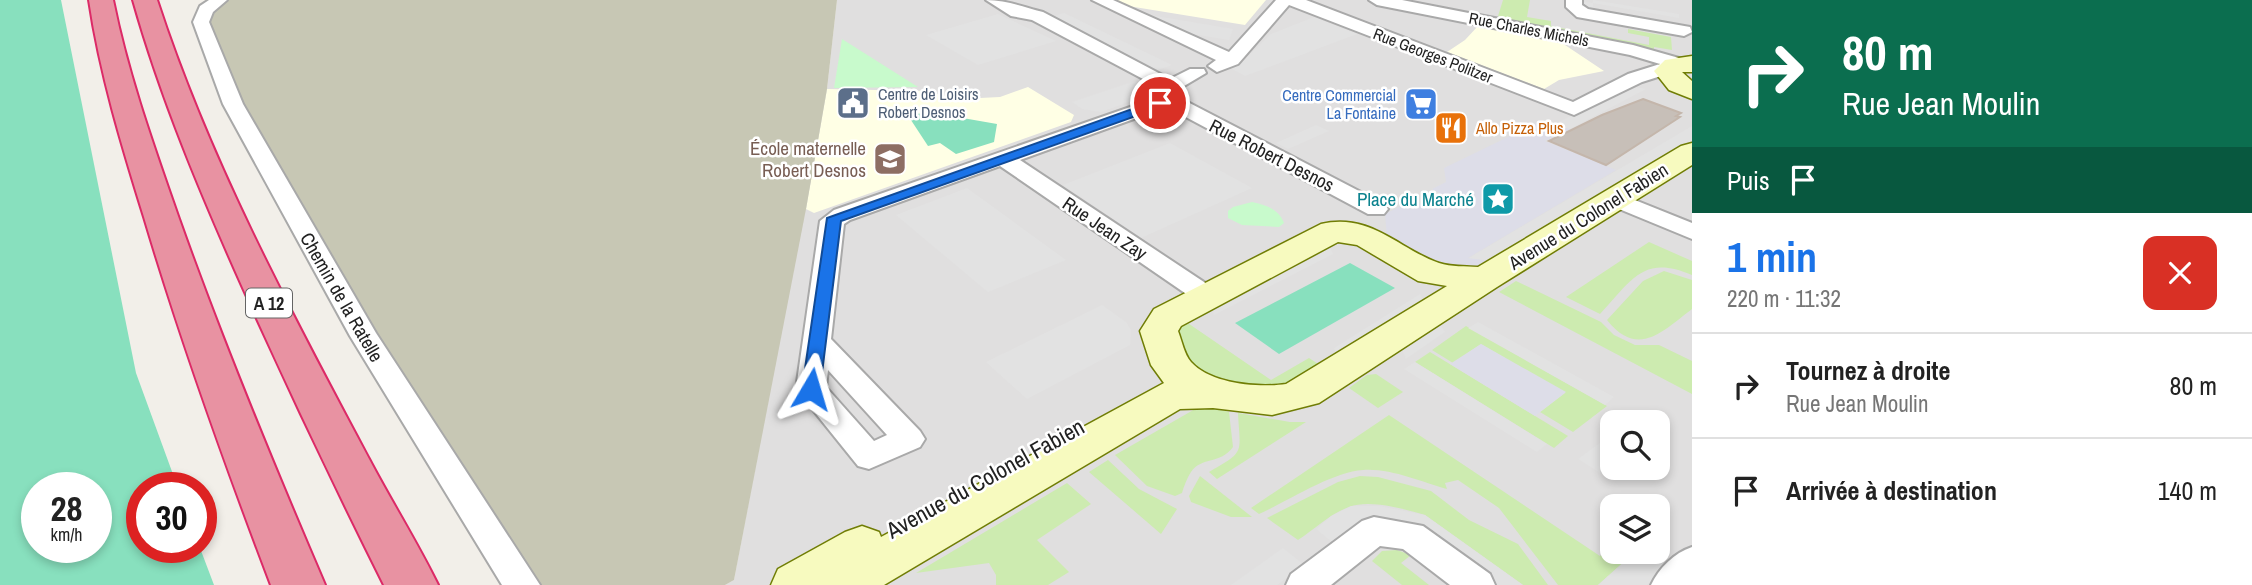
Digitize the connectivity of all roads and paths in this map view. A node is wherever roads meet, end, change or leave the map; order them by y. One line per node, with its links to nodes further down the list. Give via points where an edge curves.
1 (101, 0): 31 (highway, via 127,109 168,239 215,376)
2 (145, 0): 32 (highway, A 12, via 180,100 232,224)
3 (219, 0): 33 (street, Chemin de la Ratelle, via 206,10 201,22 233,104 364,337)
4 (993, 0): 17 (street, Rue Robert Desnos, via 1037,16)
5 (1100, 0): 13 (street)
6 (1285, 0): 13 (street)
7 (1291, 0): 14 (street, Rue Georges Politzer, via 1574,109 1635,78)
8 (1377, 0): 11 (street, Rue Charles Michels)
9 (1574, 0): 12 (street, via 1574,7 1583,13)
10 (1486, 2): 11 (street)
11 (1479, 20): 14 (street, Rue Charles Michels, via 1633,50)
12 (1688, 30): 14 (street, via 1679,38)
13 (1224, 63)
14 (1683, 65): 16 (street, via 1667,71)
15 (1196, 74): 17 (street)
16 (1692, 91)
17 (1169, 93): 19 (street); 21 (street, Rue Robert Desnos)
18 (1689, 158): 20 (street, Avenue du Colonel Fabien)
19 (1004, 159): 26 (street, Rue Jean Zay); 27 (street, via 832,221)
20 (1615, 199): 23 (street); 25 (street, Avenue du Colonel Fabien, via 1484,279)
21 (1376, 209): 22 (street); 24 (street)
22 (1333, 231): 24 (street); 26 (street)
23 (1692, 232)
24 (1381, 244): 25 (street)
25 (1440, 287): 29 (street, Avenue du Colonel Fabien, via 1304,393 1289,400 1255,401)
26 (1207, 296): 28 (street, via 1167,318 1159,331)
27 (817, 341)
28 (1174, 372): 29 (street, Avenue du Colonel Fabien); 34 (street, Avenue du Colonel Fabien)
29 (1221, 394): 35 (street, Avenue du Colonel Fabien, via 1170,396)
30 (1692, 562): 38 (street)
31 (298, 585)
32 (411, 585)
33 (522, 585)
34 (796, 585)
35 (840, 585)
36 (1306, 585): 37 (street, via 1374,531 1411,536)
37 (1477, 585)
38 (1669, 585)

